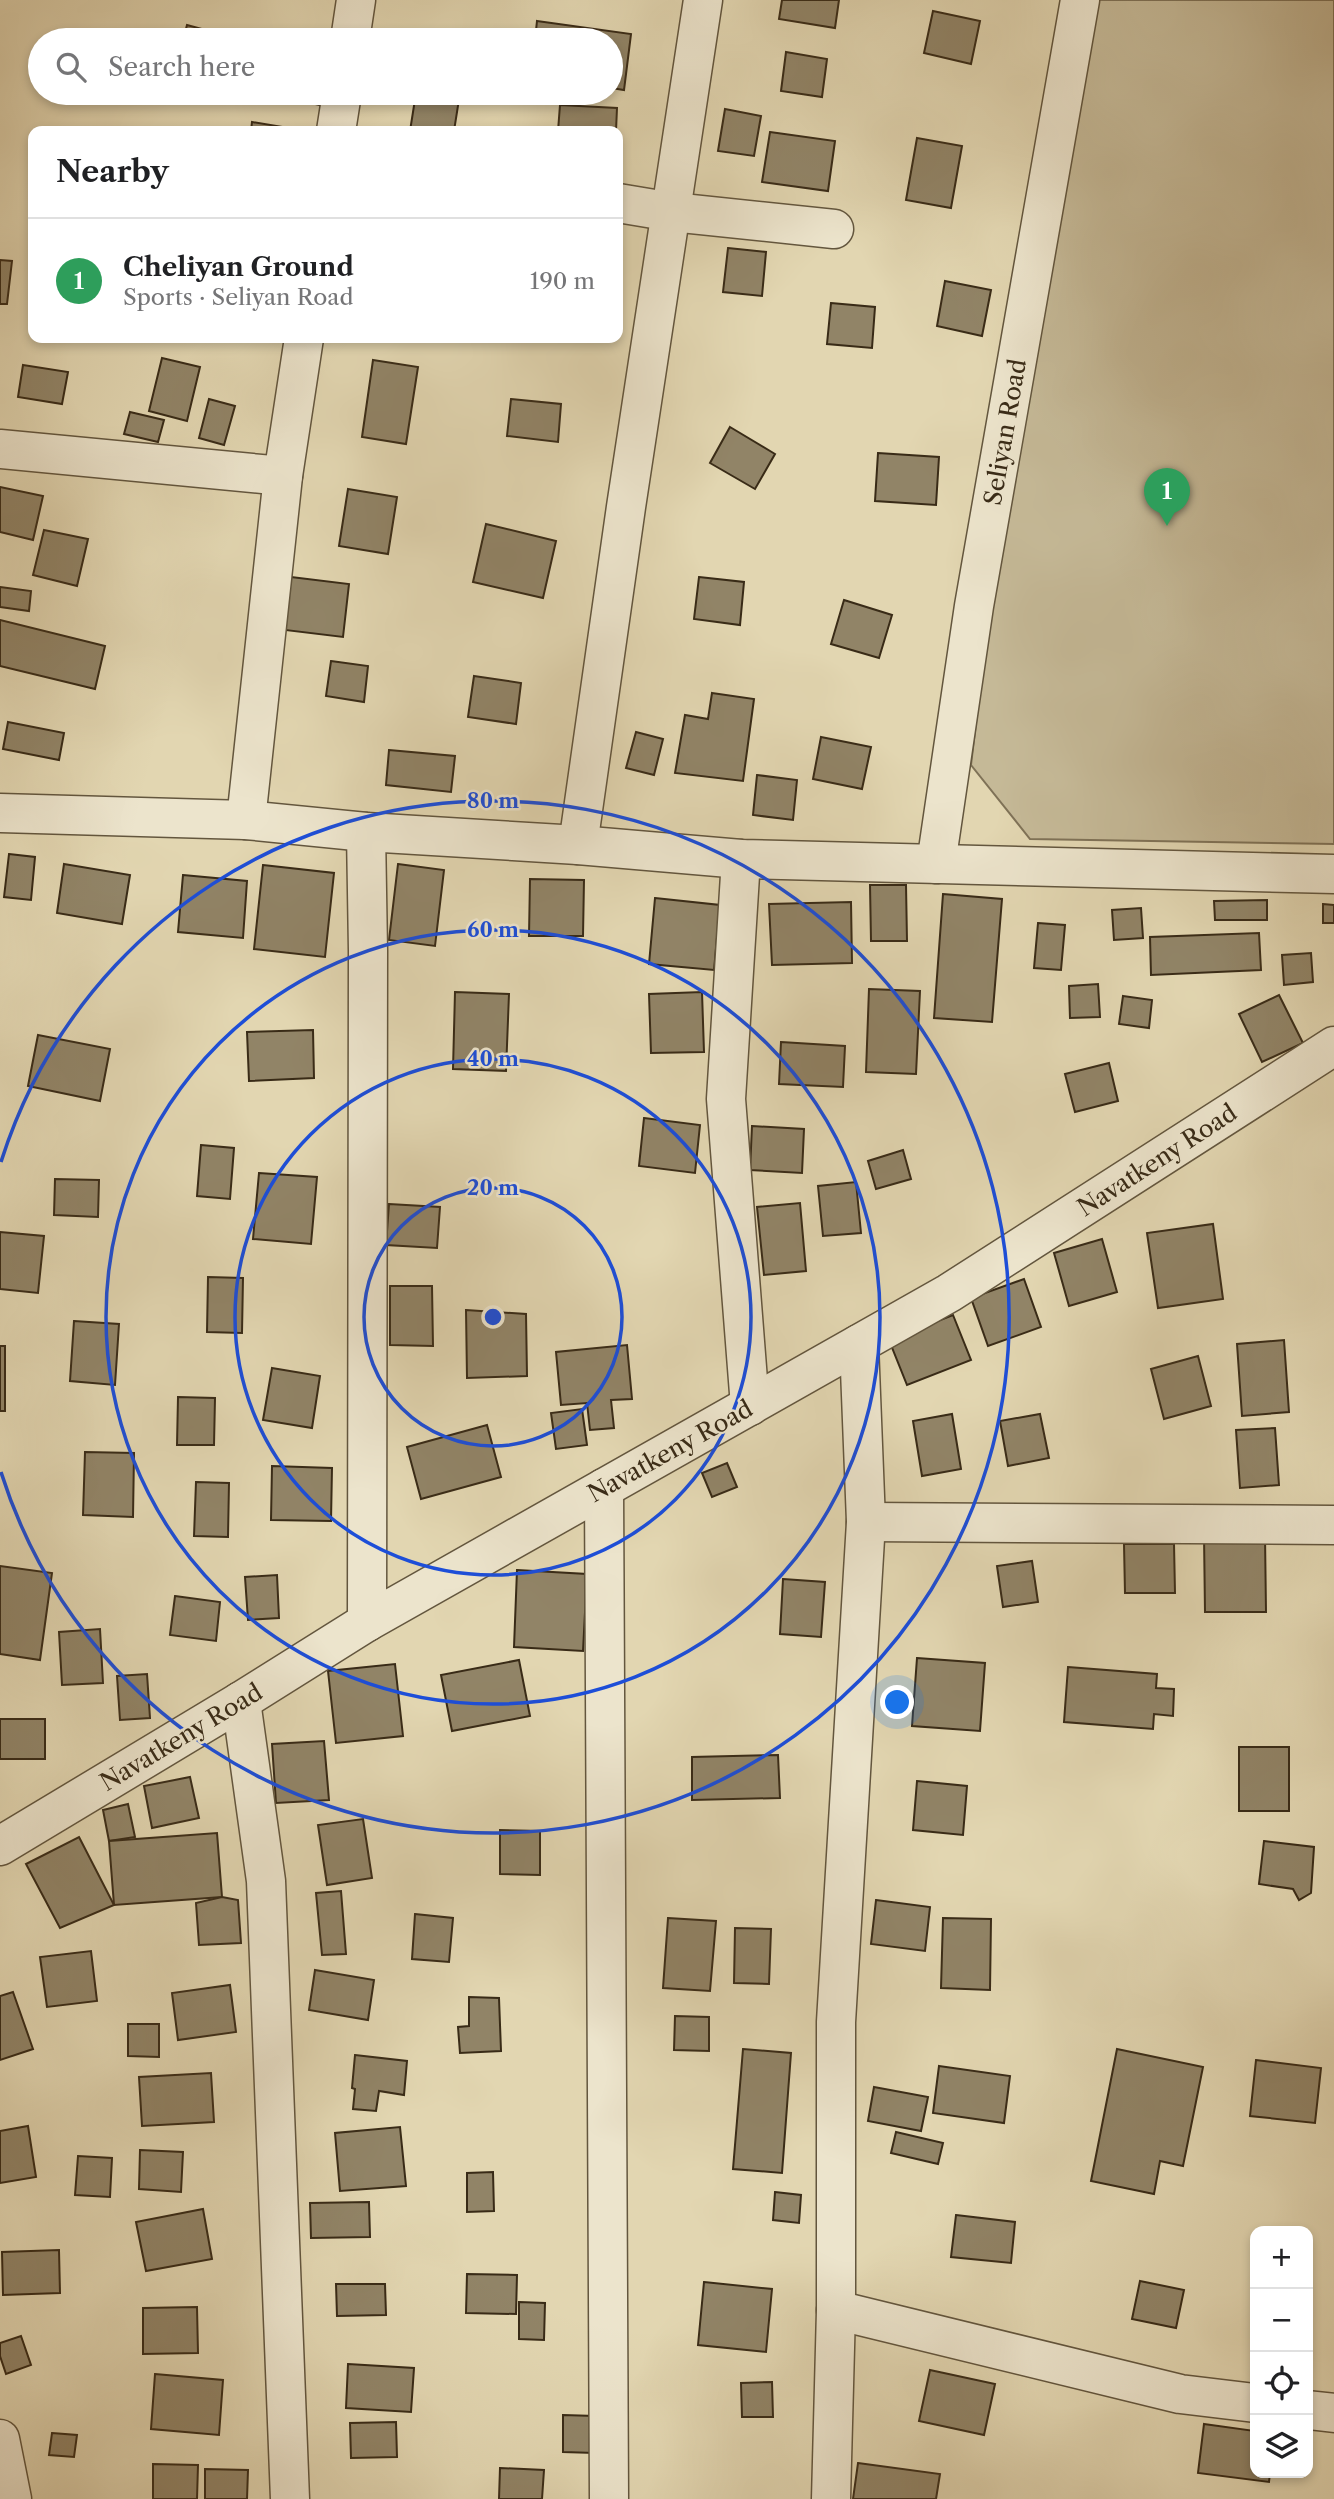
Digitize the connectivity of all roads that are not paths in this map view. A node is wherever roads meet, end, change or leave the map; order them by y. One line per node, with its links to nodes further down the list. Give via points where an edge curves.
1 (356, 0): 4 (street)
2 (703, 0): 8 (street)
3 (1080, 0): 18 (street, Seliyan Road, via 974,606)
4 (352, 28)
5 (340, 105): 6 (street)
6 (337, 126)
7 (623, 205): 8 (street)
8 (672, 212): 9 (street); 16 (street)
9 (834, 229)
10 (303, 343): 12 (street)
11 (0, 449): 12 (street)
12 (283, 476): 14 (street)
13 (0, 813): 14 (street)
14 (246, 820): 15 (street)
15 (366, 832): 16 (street); 26 (street)
16 (578, 845): 17 (street)
17 (741, 859): 18 (street); 22 (street, via 726,1099)
18 (936, 864): 19 (street)
19 (1334, 874)
20 (1334, 1046): 21 (street, Navatkeny Road, via 949,1293)
21 (859, 1345): 22 (street, Navatkeny Road); 24 (street)
22 (750, 1406): 23 (street, Navatkeny Road)
23 (604, 1488): 26 (street, Navatkeny Road); 36 (street)
24 (866, 1522): 25 (street); 29 (street, via 836,2022)
25 (1334, 1524)
26 (367, 1622): 27 (street, Navatkeny Road)
27 (241, 1701): 28 (street, Navatkeny Road); 35 (street, via 266,1881)
28 (0, 1846)
29 (836, 2311): 30 (street, via 1180,2394); 37 (street)
30 (1250, 2402)
31 (1313, 2411): 32 (street)
32 (1334, 2413)
33 (0, 2439): 34 (street)
34 (12, 2499)
35 (290, 2499)
36 (609, 2499)
37 (831, 2499)

